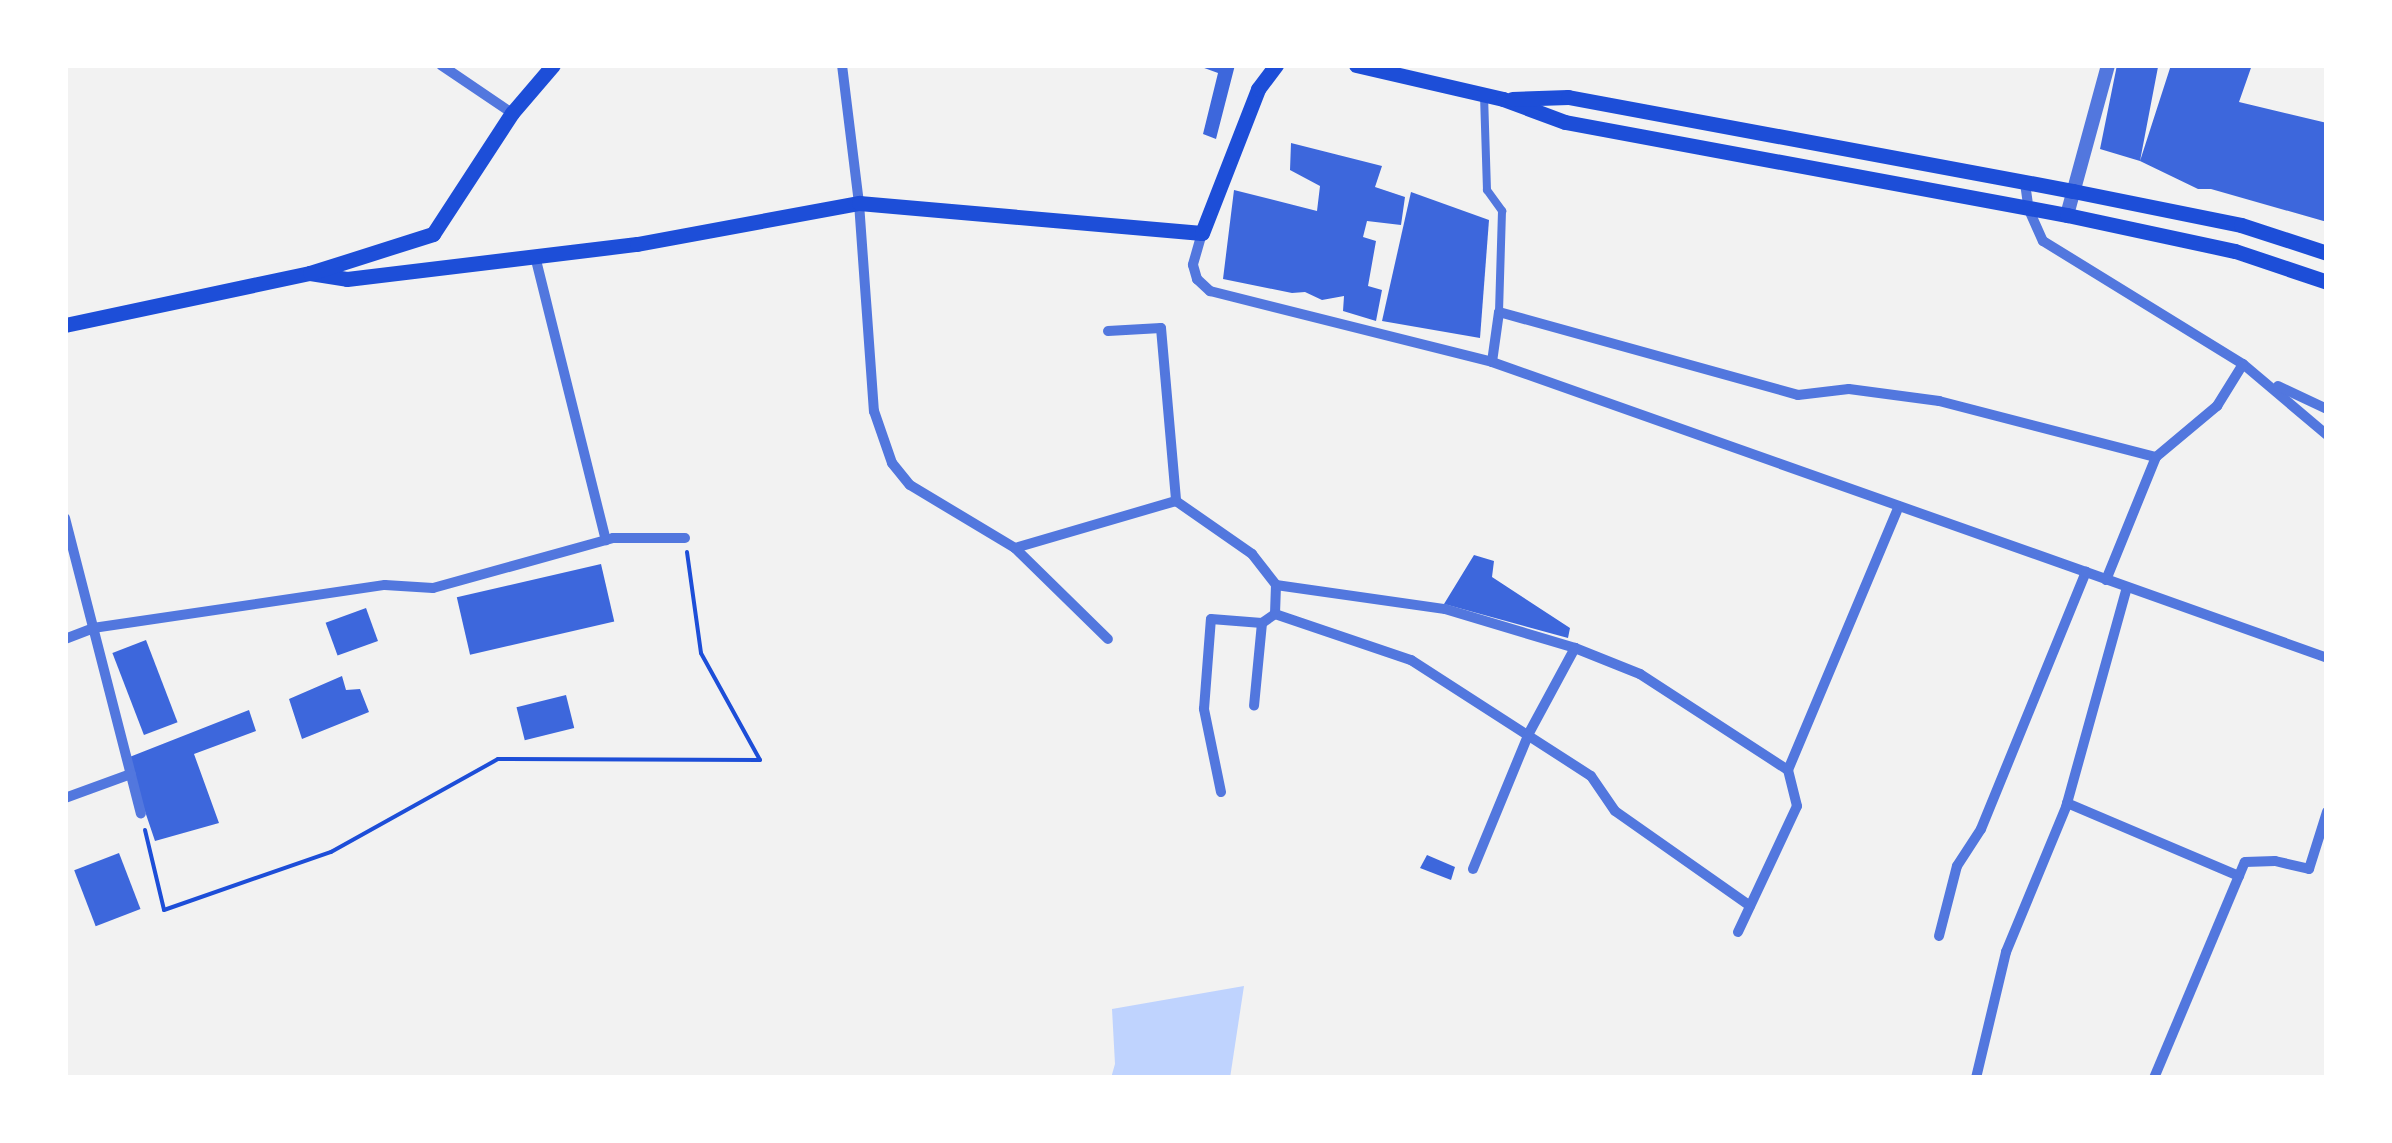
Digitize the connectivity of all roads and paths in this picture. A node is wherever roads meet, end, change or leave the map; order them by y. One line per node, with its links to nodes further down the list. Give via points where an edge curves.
1 (441, 65): 9 (street)
2 (553, 65): 9 (main road)
3 (842, 65): 12 (street)
4 (1276, 65): 15 (main road, via 1258,89)
5 (1356, 65): 7 (main road)
6 (2108, 65): 11 (street)
7 (1484, 95): 8 (main road); 22 (street, via 1486,190 1502,211)
8 (1503, 99): 10 (main road, via 1568,97); 13 (main road, via 1565,122)
9 (512, 114): 16 (main road)
10 (2025, 183): 11 (main road); 13 (street)
11 (2074, 191): 14 (street); 17 (main road, via 2241,225)
12 (859, 203): 15 (main road); 18 (main road); 36 (street, via 880,438 910,485)
13 (2029, 210): 14 (main road); 26 (street, via 2044,240)
14 (2067, 215): 21 (main road, via 2234,251)
15 (1202, 233): 25 (street, via 1193,265 1210,291)
16 (433, 234): 19 (main road); 20 (main road)
17 (2327, 253)
18 (536, 256): 19 (main road); 35 (street)
19 (446, 267): 20 (main road, via 348,280)
20 (310, 273): 23 (main road)
21 (2327, 282)
22 (1499, 312): 25 (street); 30 (street, via 1798,395 1850,389 1939,401)
23 (65, 325)
24 (1108, 331): 31 (street, via 1160,328)
25 (1492, 362): 32 (street)
26 (2243, 364): 27 (street); 30 (street, via 2217,406)
27 (2266, 381): 28 (street); 29 (street)
28 (2327, 409)
29 (2327, 434)
30 (2156, 458): 38 (street)
31 (1176, 501): 36 (street); 39 (street, via 1252,554)
32 (1899, 506): 37 (street); 50 (street)
33 (65, 518): 43 (street)
34 (685, 538): 35 (street); 56 (path, via 701,653 760,760 498,759 331,852 164,910)
35 (606, 540): 43 (street, via 433,588 385,586)
36 (1015, 548): 45 (street)
37 (2086, 572): 38 (street); 61 (street, via 1981,829 1957,866)
38 (2106, 580): 40 (street)
39 (1276, 585): 41 (street); 46 (street, via 1445,609)
40 (2127, 587): 47 (street); 54 (street)
41 (1276, 614): 42 (street); 49 (street, via 1411,660)
42 (1262, 623): 48 (street); 52 (street, via 1211,619 1204,709)
43 (94, 628): 44 (street); 51 (street)
44 (65, 638)
45 (1108, 640)
46 (1575, 648): 49 (street); 50 (street, via 1640,674)
47 (2327, 658)
48 (1254, 706)
49 (1530, 733): 57 (street); 59 (street, via 1591,776 1615,810)
50 (1788, 770): 59 (street, via 1797,806)
51 (132, 774): 53 (street); 56 (street)
52 (1221, 792)
53 (65, 798)
54 (2067, 803): 58 (street); 62 (street, via 2006,952)
55 (2327, 812): 58 (street, via 2309,869 2245,862)
56 (141, 813)
57 (1472, 868)
58 (2239, 876): 63 (street)
59 (1750, 906): 60 (street)
60 (1738, 932)
61 (1939, 936)
62 (1976, 1078)
63 (2154, 1078)

